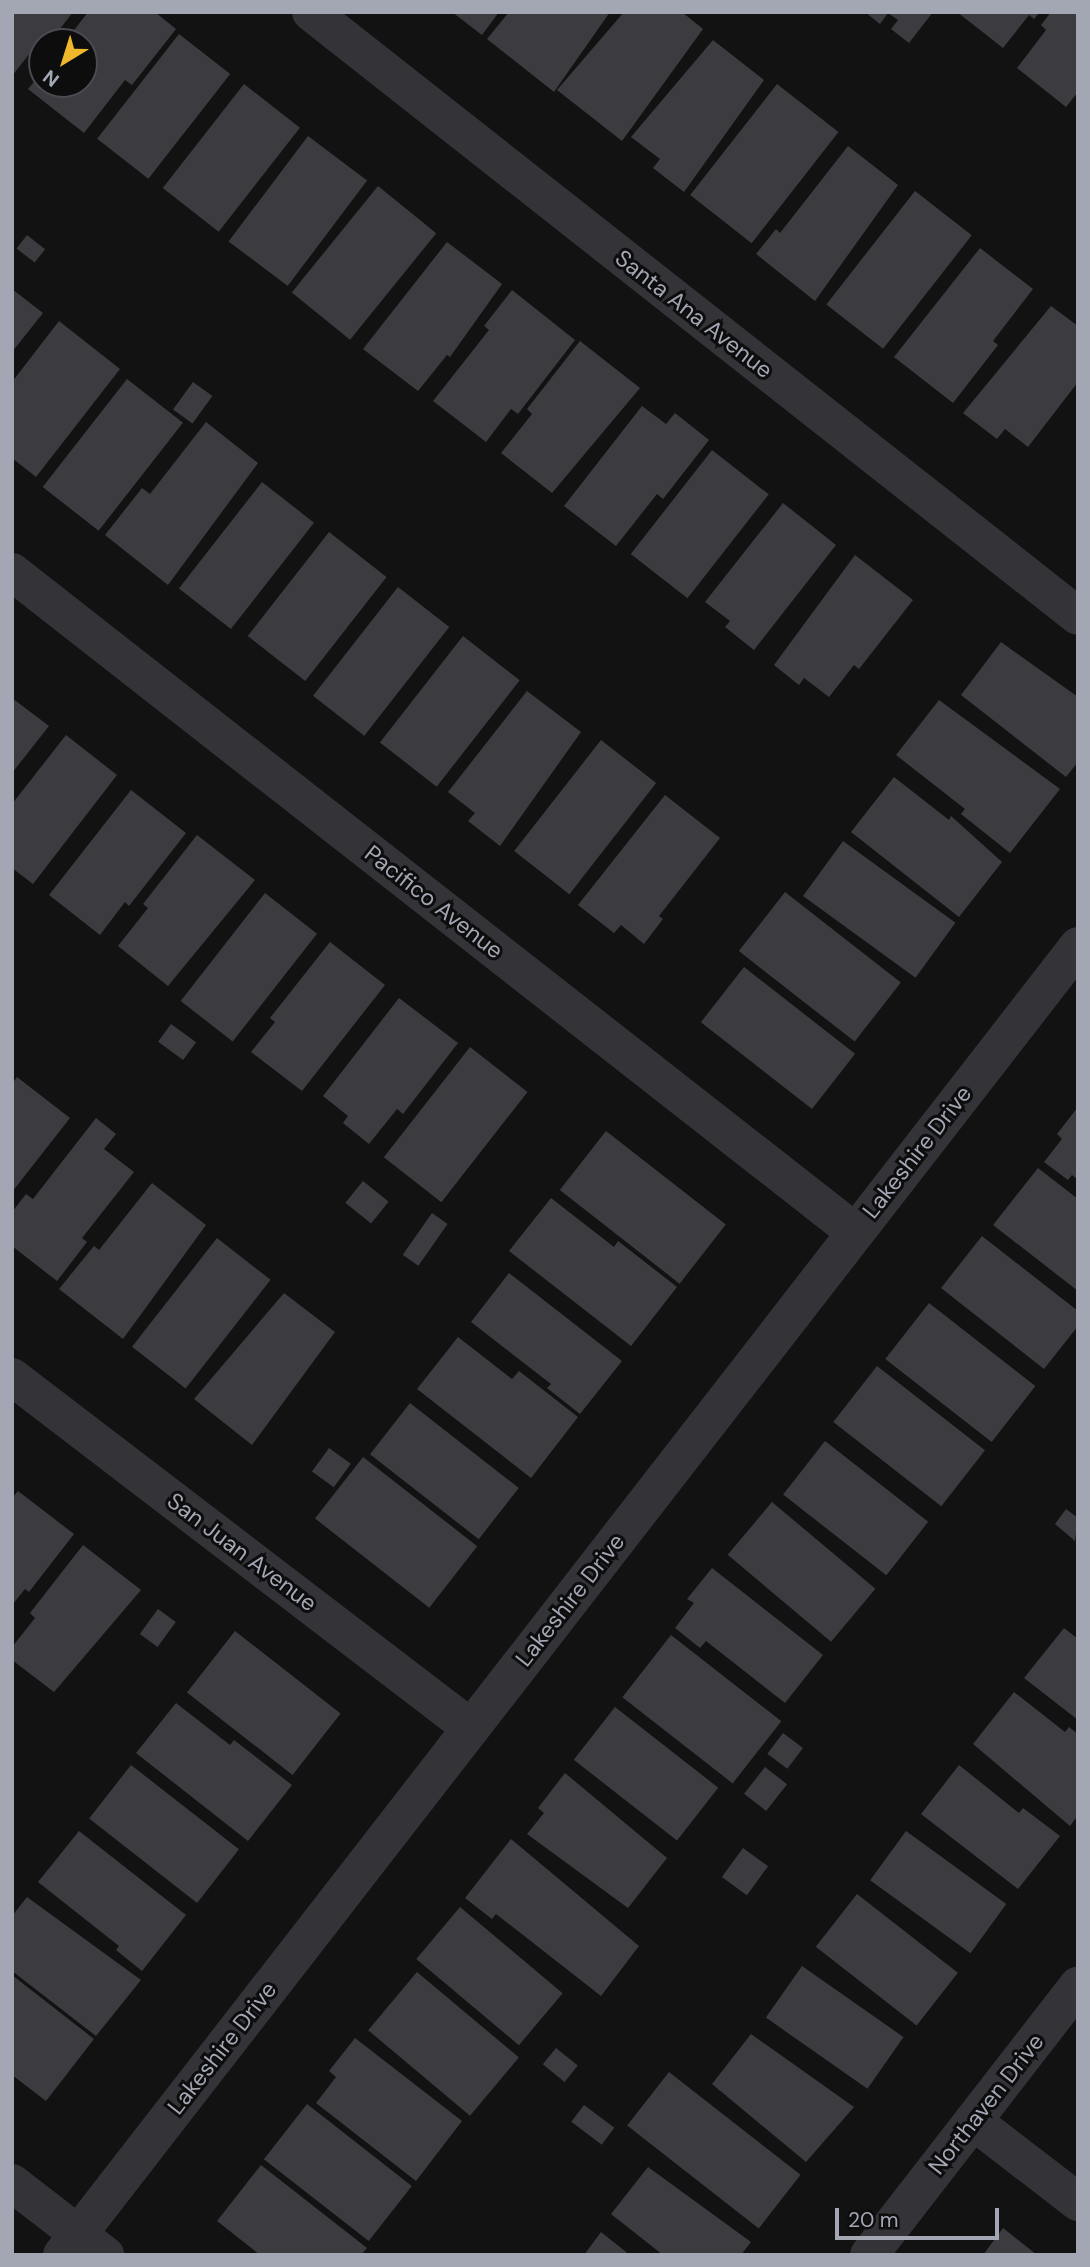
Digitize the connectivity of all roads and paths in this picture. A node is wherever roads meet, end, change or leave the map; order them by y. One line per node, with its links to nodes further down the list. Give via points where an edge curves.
1 (311, 12): 3 (street, Santa Ana Avenue)
2 (12, 572): 5 (street, Pacifico Avenue)
3 (1078, 617)
4 (1078, 946): 5 (street, Lakeshire Drive)
5 (855, 1232): 7 (street, Lakeshire Drive)
6 (12, 1377): 7 (street, San Juan Avenue)
7 (471, 1728): 12 (street, Lakeshire Drive)
8 (1078, 1986): 9 (street, Northaven Drive)
9 (973, 2121): 11 (street); 13 (street, Northaven Drive)
10 (12, 2182): 12 (street)
11 (1078, 2203)
12 (82, 2248)
13 (869, 2255)

